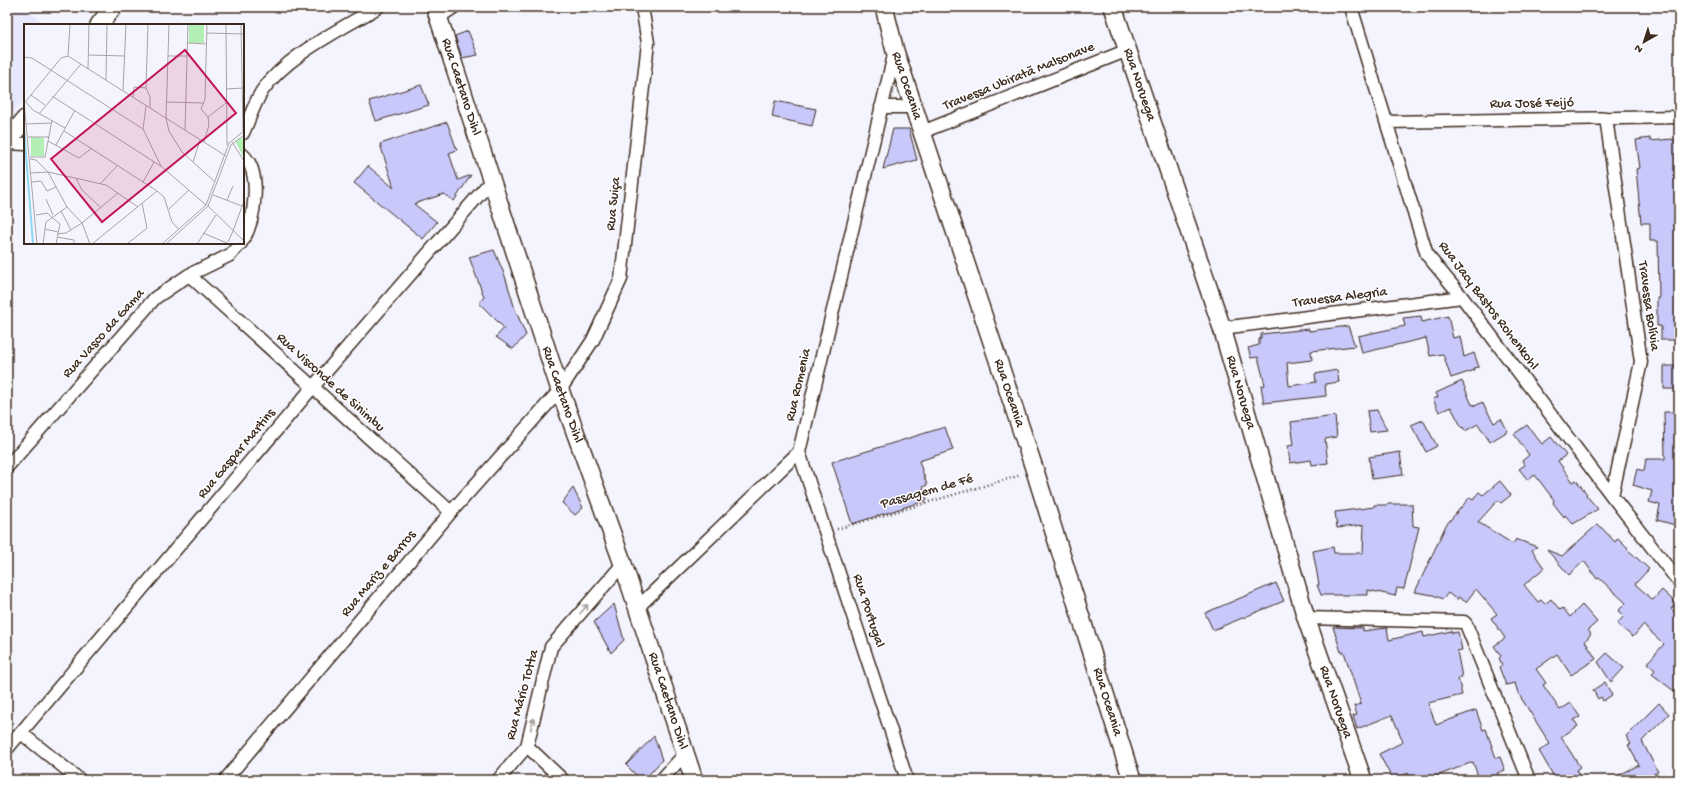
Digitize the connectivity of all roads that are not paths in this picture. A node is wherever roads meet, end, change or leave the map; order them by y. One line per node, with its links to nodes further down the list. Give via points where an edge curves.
1 (113, 7): 9 (street)
2 (378, 7): 18 (street, via 296,57 277,74 262,92)
3 (454, 7): 8 (street)
4 (642, 7): 30 (street, Rua Suiça, via 648,43 621,279 593,340)
5 (884, 7): 11 (street, Rua Oceania)
6 (1113, 7): 10 (street, Rua Noruega)
7 (1351, 7): 17 (street, Rua Jacy Bastos Rohenkohl)
8 (437, 12): 23 (street, Rua Caetano Dihl)
9 (99, 24)
10 (1128, 50): 19 (street, Travessa Ubiratã Malsonave); 28 (street, Rua Noruega)
11 (895, 51): 12 (street, Rua Romenia); 13 (street, Rua Oceania)
12 (880, 107): 13 (street); 31 (street, Rua Romenia)
13 (914, 107): 19 (street, Rua Oceania)
14 (1679, 117): 15 (street, Rua José Feijó)
15 (1606, 118): 17 (street, Rua José Feijó); 33 (street, Travessa Bolívia, via 1641,362)
16 (24, 120): 20 (street)
17 (1386, 122): 27 (street, Rua Jacy Bastos Rohenkohl, via 1427,255)
18 (244, 131)
19 (922, 132): 50 (street, Rua Oceania, via 1035,471)
20 (7, 143): 21 (street)
21 (24, 144)
22 (244, 156): 24 (street, via 253,170 254,188 254,205)
23 (491, 181): 29 (street, Rua Gaspar Martins); 30 (street, Rua Caetano Dihl)
24 (244, 238)
25 (240, 244): 26 (street, Rua Vasco da Gama, via 230,255)
26 (189, 275): 29 (street, Rua Visconde de Sinimbu); 32 (street, Rua Vasco da Gama, via 155,298)
27 (1462, 297): 28 (street, Travessa Alegria); 33 (street, Rua Jacy Bastos Rohenkohl)
28 (1222, 328): 38 (street, Rua Noruega)
29 (312, 388): 34 (street, Rua Visconde de Sinimbu); 39 (street, Rua Gaspar Martins)
30 (560, 390): 34 (street, Rua Mariz e Barros); 35 (street, Rua Caetano Dihl)
31 (799, 452): 37 (street); 49 (street, Rua Portugal)
32 (7, 467)
33 (1612, 496): 36 (street, Rua Jacy Bastos Rohenkohl)
34 (451, 512): 44 (street, Rua Mariz e Barros)
35 (622, 564): 37 (street, Rua Caetano Dihl); 40 (street, Rua Mário Totta, one-way to 35, via 552,647)
36 (1679, 582)
37 (637, 608): 42 (street, Rua Caetano Dihl)
38 (1306, 618): 51 (street, Rua Noruega); 52 (street, via 1464,622)
39 (21, 733): 41 (street, Rua Gaspar Martins); 43 (street)
40 (527, 746): 45 (street, Rua Mário Totta); 46 (street)
41 (7, 749)
42 (686, 754): 47 (street); 48 (street, Rua Caetano Dihl)
43 (80, 780)
44 (225, 780)
45 (498, 780)
46 (563, 780)
47 (661, 780)
48 (694, 780)
49 (907, 780)
50 (1132, 780)
51 (1363, 780)
52 (1529, 780)

